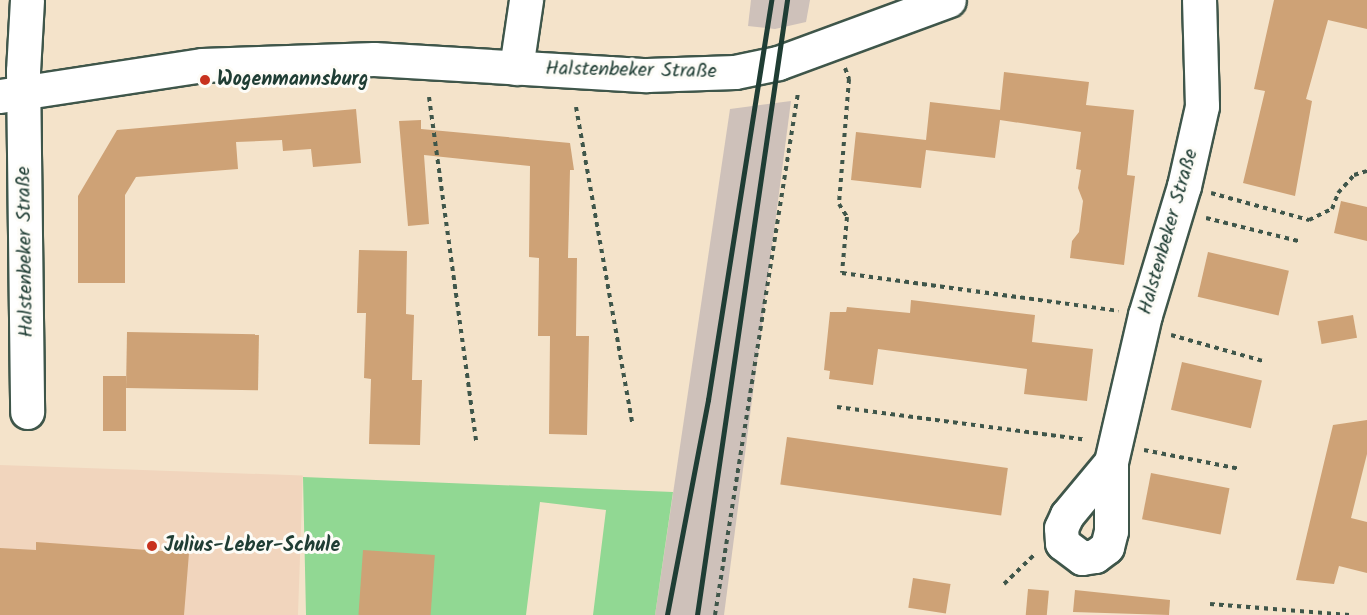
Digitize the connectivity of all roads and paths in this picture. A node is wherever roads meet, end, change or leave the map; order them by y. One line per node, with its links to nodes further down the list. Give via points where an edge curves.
1 (27, 0): 8 (street)
2 (526, 0): 6 (street, Halstenbeker Straße)
3 (949, 0): 5 (street, Halstenbeker Straße)
4 (1199, 0): 12 (street, Halstenbeker Straße, via 1202,106)
5 (836, 43): 6 (street, Halstenbeker Straße, via 761,68 711,74); 14 (path, via 849,79 838,204 847,217 842,273)
6 (516, 68): 8 (street, Halstenbeker Straße, via 374,59 202,65)
7 (798, 93): 23 (path)
8 (12, 94): 17 (street, Halstenbeker Straße)
9 (429, 97): 19 (path)
10 (576, 108): 18 (path)
11 (1367, 171): 12 (path, via 1354,175 1338,194 1332,209 1309,220)
12 (1181, 198): 13 (path); 14 (street, Halstenbeker Straße)
13 (1298, 241)
14 (1144, 321): 15 (path); 20 (street, Halstenbeker Straße)
15 (1263, 361)
16 (837, 407): 20 (path)
17 (27, 412)
18 (632, 422)
19 (476, 441)
20 (1114, 453): 21 (path)
21 (1240, 469)
22 (1210, 604): 24 (path)
23 (715, 615)
24 (1350, 615)

